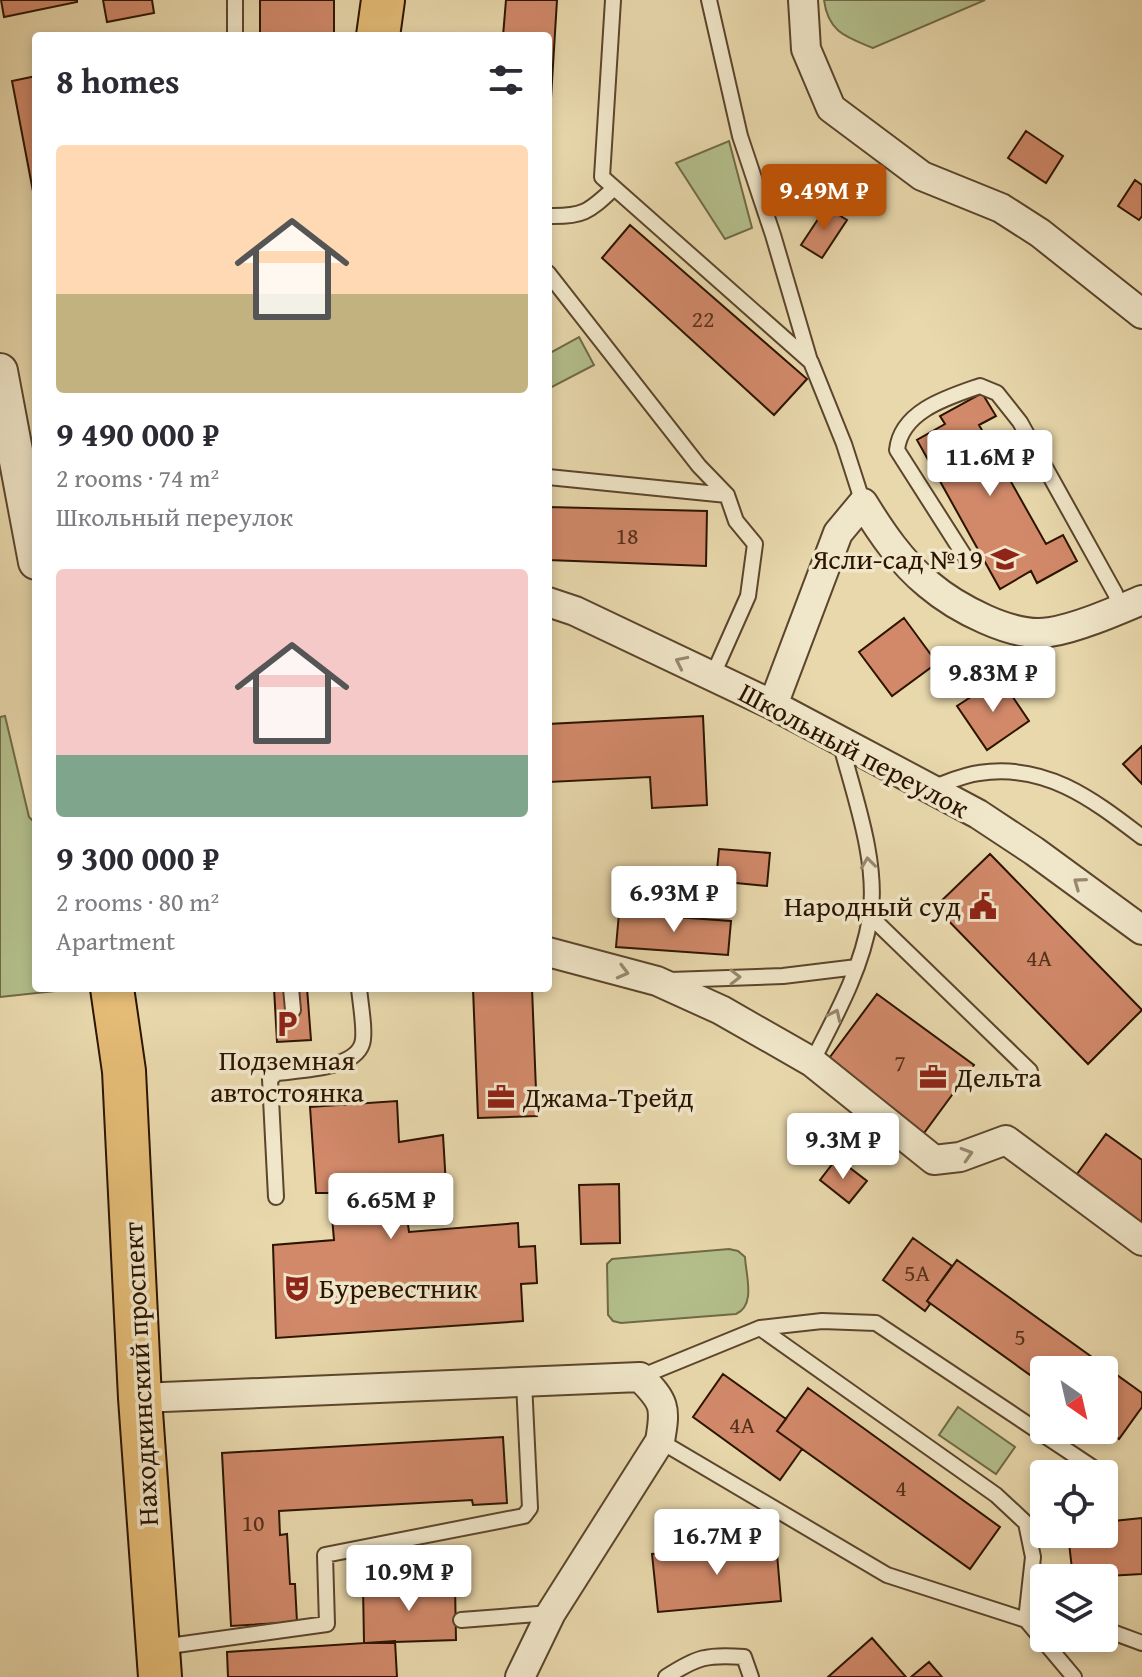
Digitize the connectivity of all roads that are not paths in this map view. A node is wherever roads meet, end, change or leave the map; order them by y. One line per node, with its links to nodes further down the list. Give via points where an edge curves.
1 (235, 0): 6 (lane)
2 (383, 0): 7 (main road)
3 (613, 0): 8 (lane, via 602,177)
4 (709, 0): 12 (lane, via 740,136)
5 (803, 0): 11 (street, via 806,49 831,108 922,176 1001,208 1040,233)
6 (235, 32)
7 (379, 32)
8 (613, 189): 9 (lane, via 591,210 573,217); 12 (lane)
9 (552, 216)
10 (552, 278): 15 (lane)
11 (1142, 314)
12 (811, 362): 16 (lane)
13 (0, 371): 17 (street, via 18,431)
14 (552, 477): 15 (lane)
15 (727, 495): 21 (lane, via 736,521 755,544 748,596)
16 (863, 503): 20 (street, via 889,543 928,584 993,624 1049,633); 22 (street, via 838,533)
17 (32, 533)
18 (969, 563): 20 (lane, via 897,450 898,434 911,420 942,400 980,386 997,393 1020,422 1115,593)
19 (552, 603): 21 (street, Школьный переулок, one-way to 19)
20 (1131, 604)
21 (712, 677): 22 (street, Школьный переулок)
22 (773, 705): 23 (street, Школьный переулок)
23 (840, 742): 24 (street, Школьный переулок); 26 (lane, one-way to 23, via 870,864)
24 (929, 788): 25 (lane, via 976,773 1037,775 1089,797); 27 (street, Школьный переулок, one-way to 24, via 1034,851)
25 (1142, 837)
26 (871, 917): 29 (lane); 38 (lane)
27 (1142, 930)
28 (552, 953): 30 (street, one-way to 30)
29 (857, 967): 30 (lane, one-way to 29); 36 (lane, one-way to 29)
30 (657, 981): 36 (street)
31 (113, 992): 37 (main road, Находкинский проспект)
32 (137, 992): 37 (main road, Находкинский проспект)
33 (291, 992): 35 (lane)
34 (359, 992): 39 (lane, via 363,1043 356,1055 270,1079)
35 (293, 1010)
36 (812, 1062): 40 (street, one-way to 40, via 934,1160 960,1157 1006,1140)
37 (124, 1071): 44 (main road, Находкинский проспект)
38 (1030, 1071)
39 (276, 1197)
40 (1142, 1241)
41 (760, 1328): 42 (lane); 46 (lane, via 822,1321 876,1323); 49 (lane, via 996,1495 1026,1523 1033,1557)
42 (640, 1377): 43 (street); 45 (street, via 657,1393 665,1413)
43 (524, 1382): 44 (street); 53 (lane, via 530,1508 524,1516 325,1555 327,1624)
44 (140, 1398): 53 (main road, Находкинский проспект)
45 (660, 1441): 47 (street); 49 (lane, via 887,1575)
46 (1082, 1460)
47 (551, 1613): 48 (lane); 54 (street)
48 (461, 1620)
49 (1026, 1620): 50 (lane); 57 (lane)
50 (1030, 1620)
51 (1118, 1634): 52 (lane)
52 (1142, 1643)
53 (159, 1662)
54 (520, 1677)
55 (666, 1677): 56 (lane, via 696,1658 714,1654 744,1657)
56 (751, 1677)
57 (1074, 1677)

